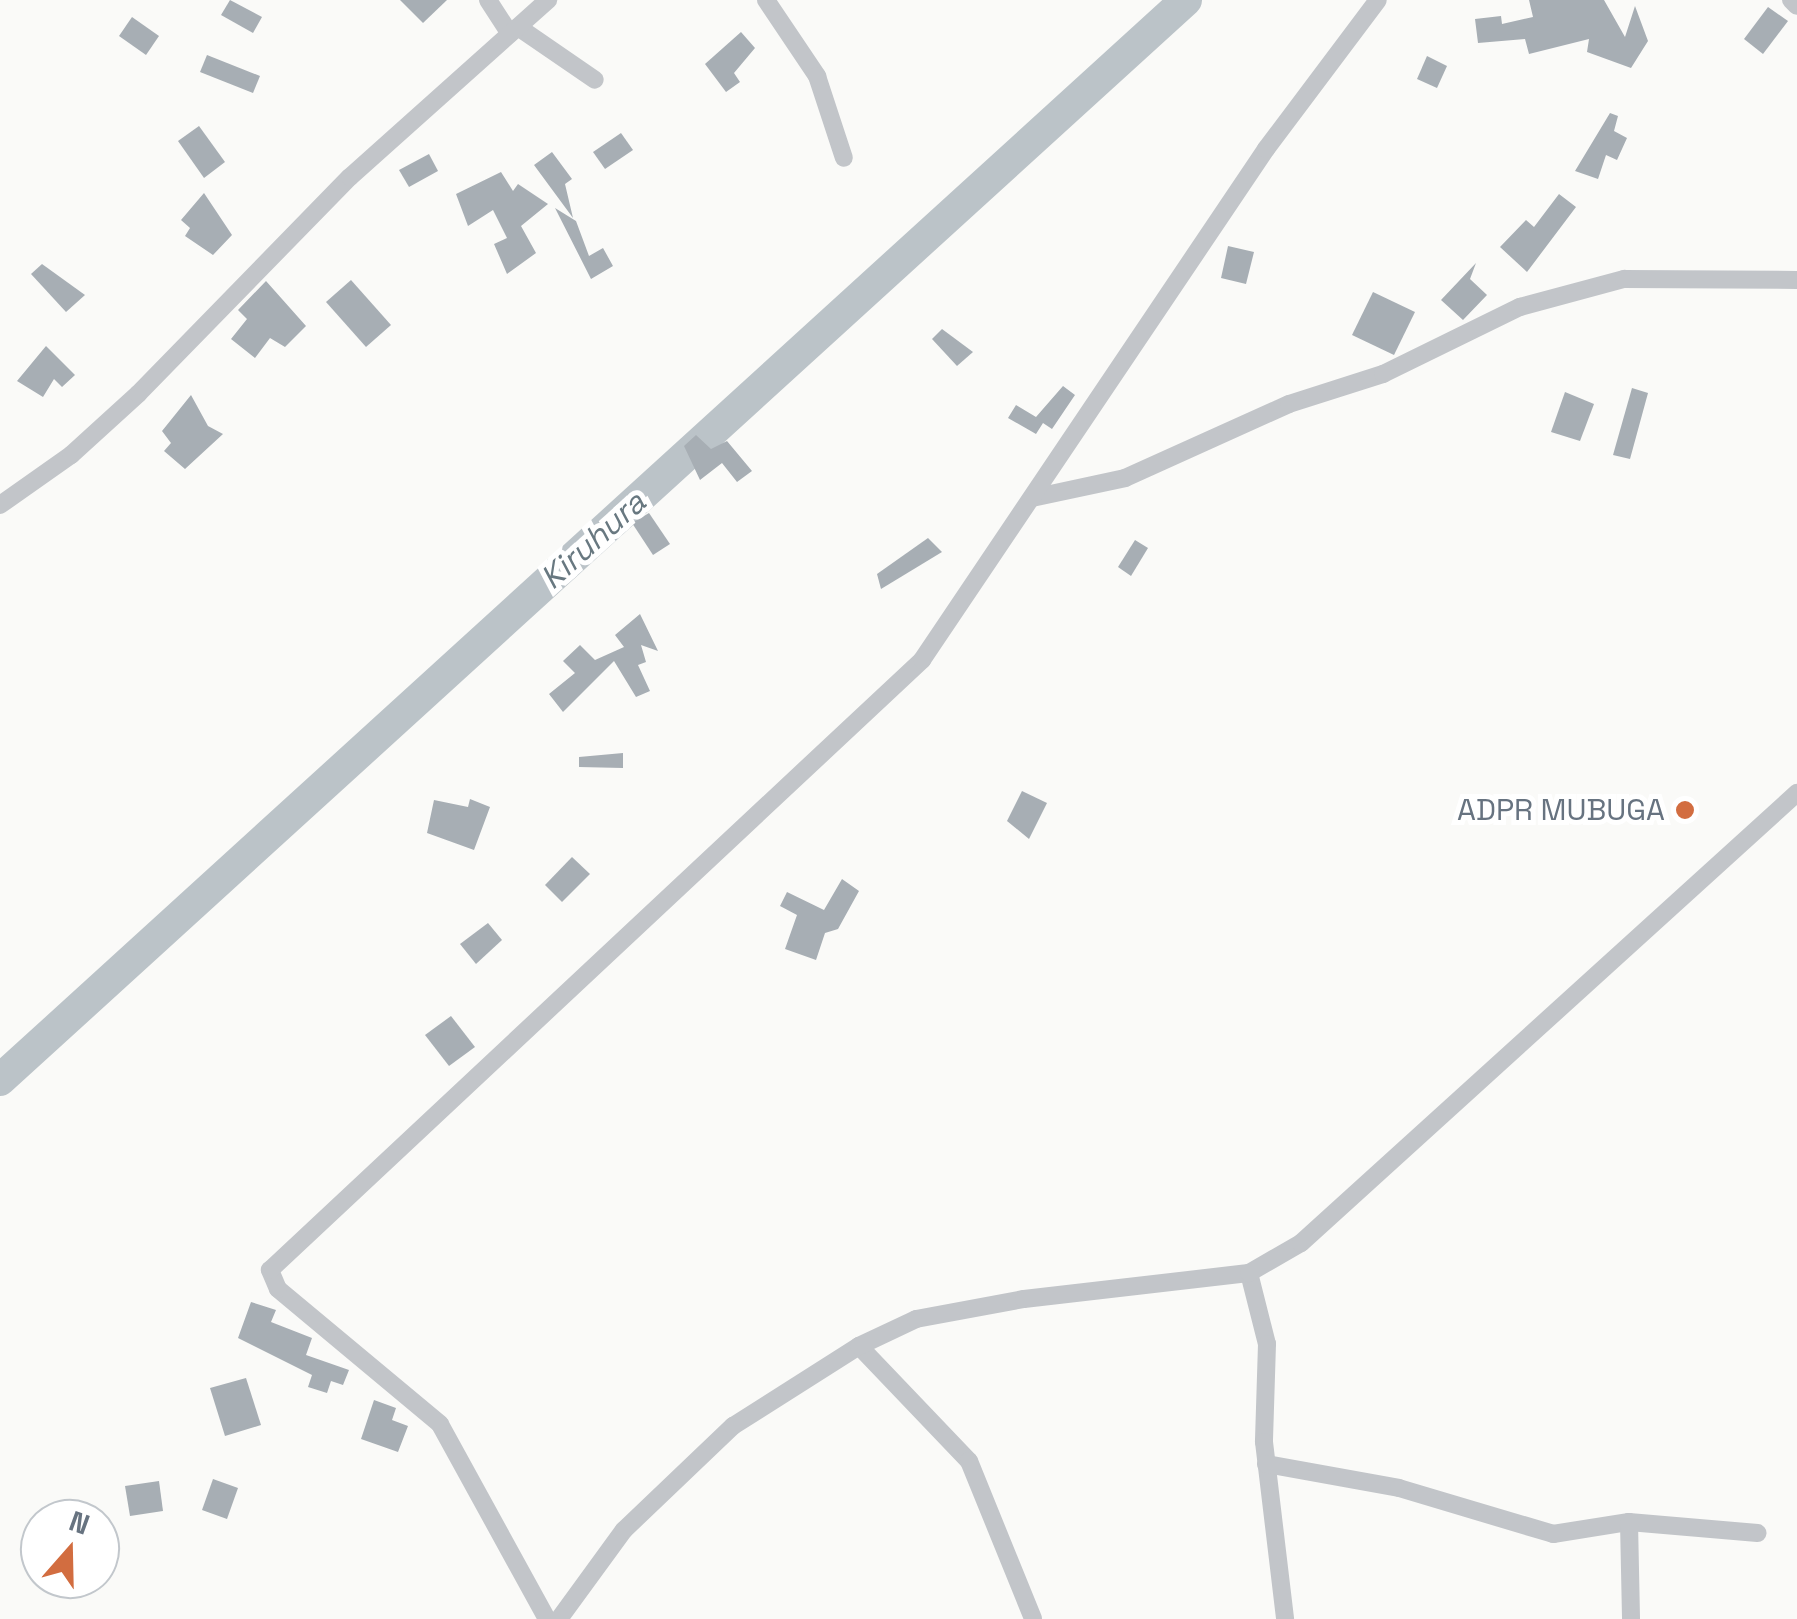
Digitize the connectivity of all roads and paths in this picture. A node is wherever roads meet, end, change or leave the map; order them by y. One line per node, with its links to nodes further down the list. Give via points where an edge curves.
1 (488, 0): 7 (street)
2 (548, 0): 7 (street)
3 (766, 0): 9 (street, via 816,76)
4 (1378, 0): 11 (street, via 1266,149)
5 (1791, 0): 6 (street)
6 (1797, 6)
7 (514, 30): 8 (street); 12 (street, via 337,189 111,419)
8 (595, 80)
9 (844, 158)
10 (1797, 280): 11 (street, via 1624,279 1520,307 1383,374 1289,404 1125,478)
11 (1032, 498): 20 (street, via 922,660 270,1270 278,1289 440,1424)
12 (0, 505)
13 (1791, 799): 14 (street); 15 (street, via 1301,1243)
14 (1797, 821)
15 (1249, 1273): 16 (street, via 1024,1299 916,1319); 17 (street, via 1267,1344)
16 (859, 1346): 21 (street, via 733,1426 624,1530); 22 (street, via 969,1461)
17 (1266, 1464): 18 (street, via 1399,1488 1553,1534); 23 (street)
18 (1629, 1522): 19 (street); 24 (street)
19 (1758, 1533)
20 (547, 1619)
21 (559, 1619)
22 (1033, 1619)
23 (1286, 1619)
24 (1631, 1619)

